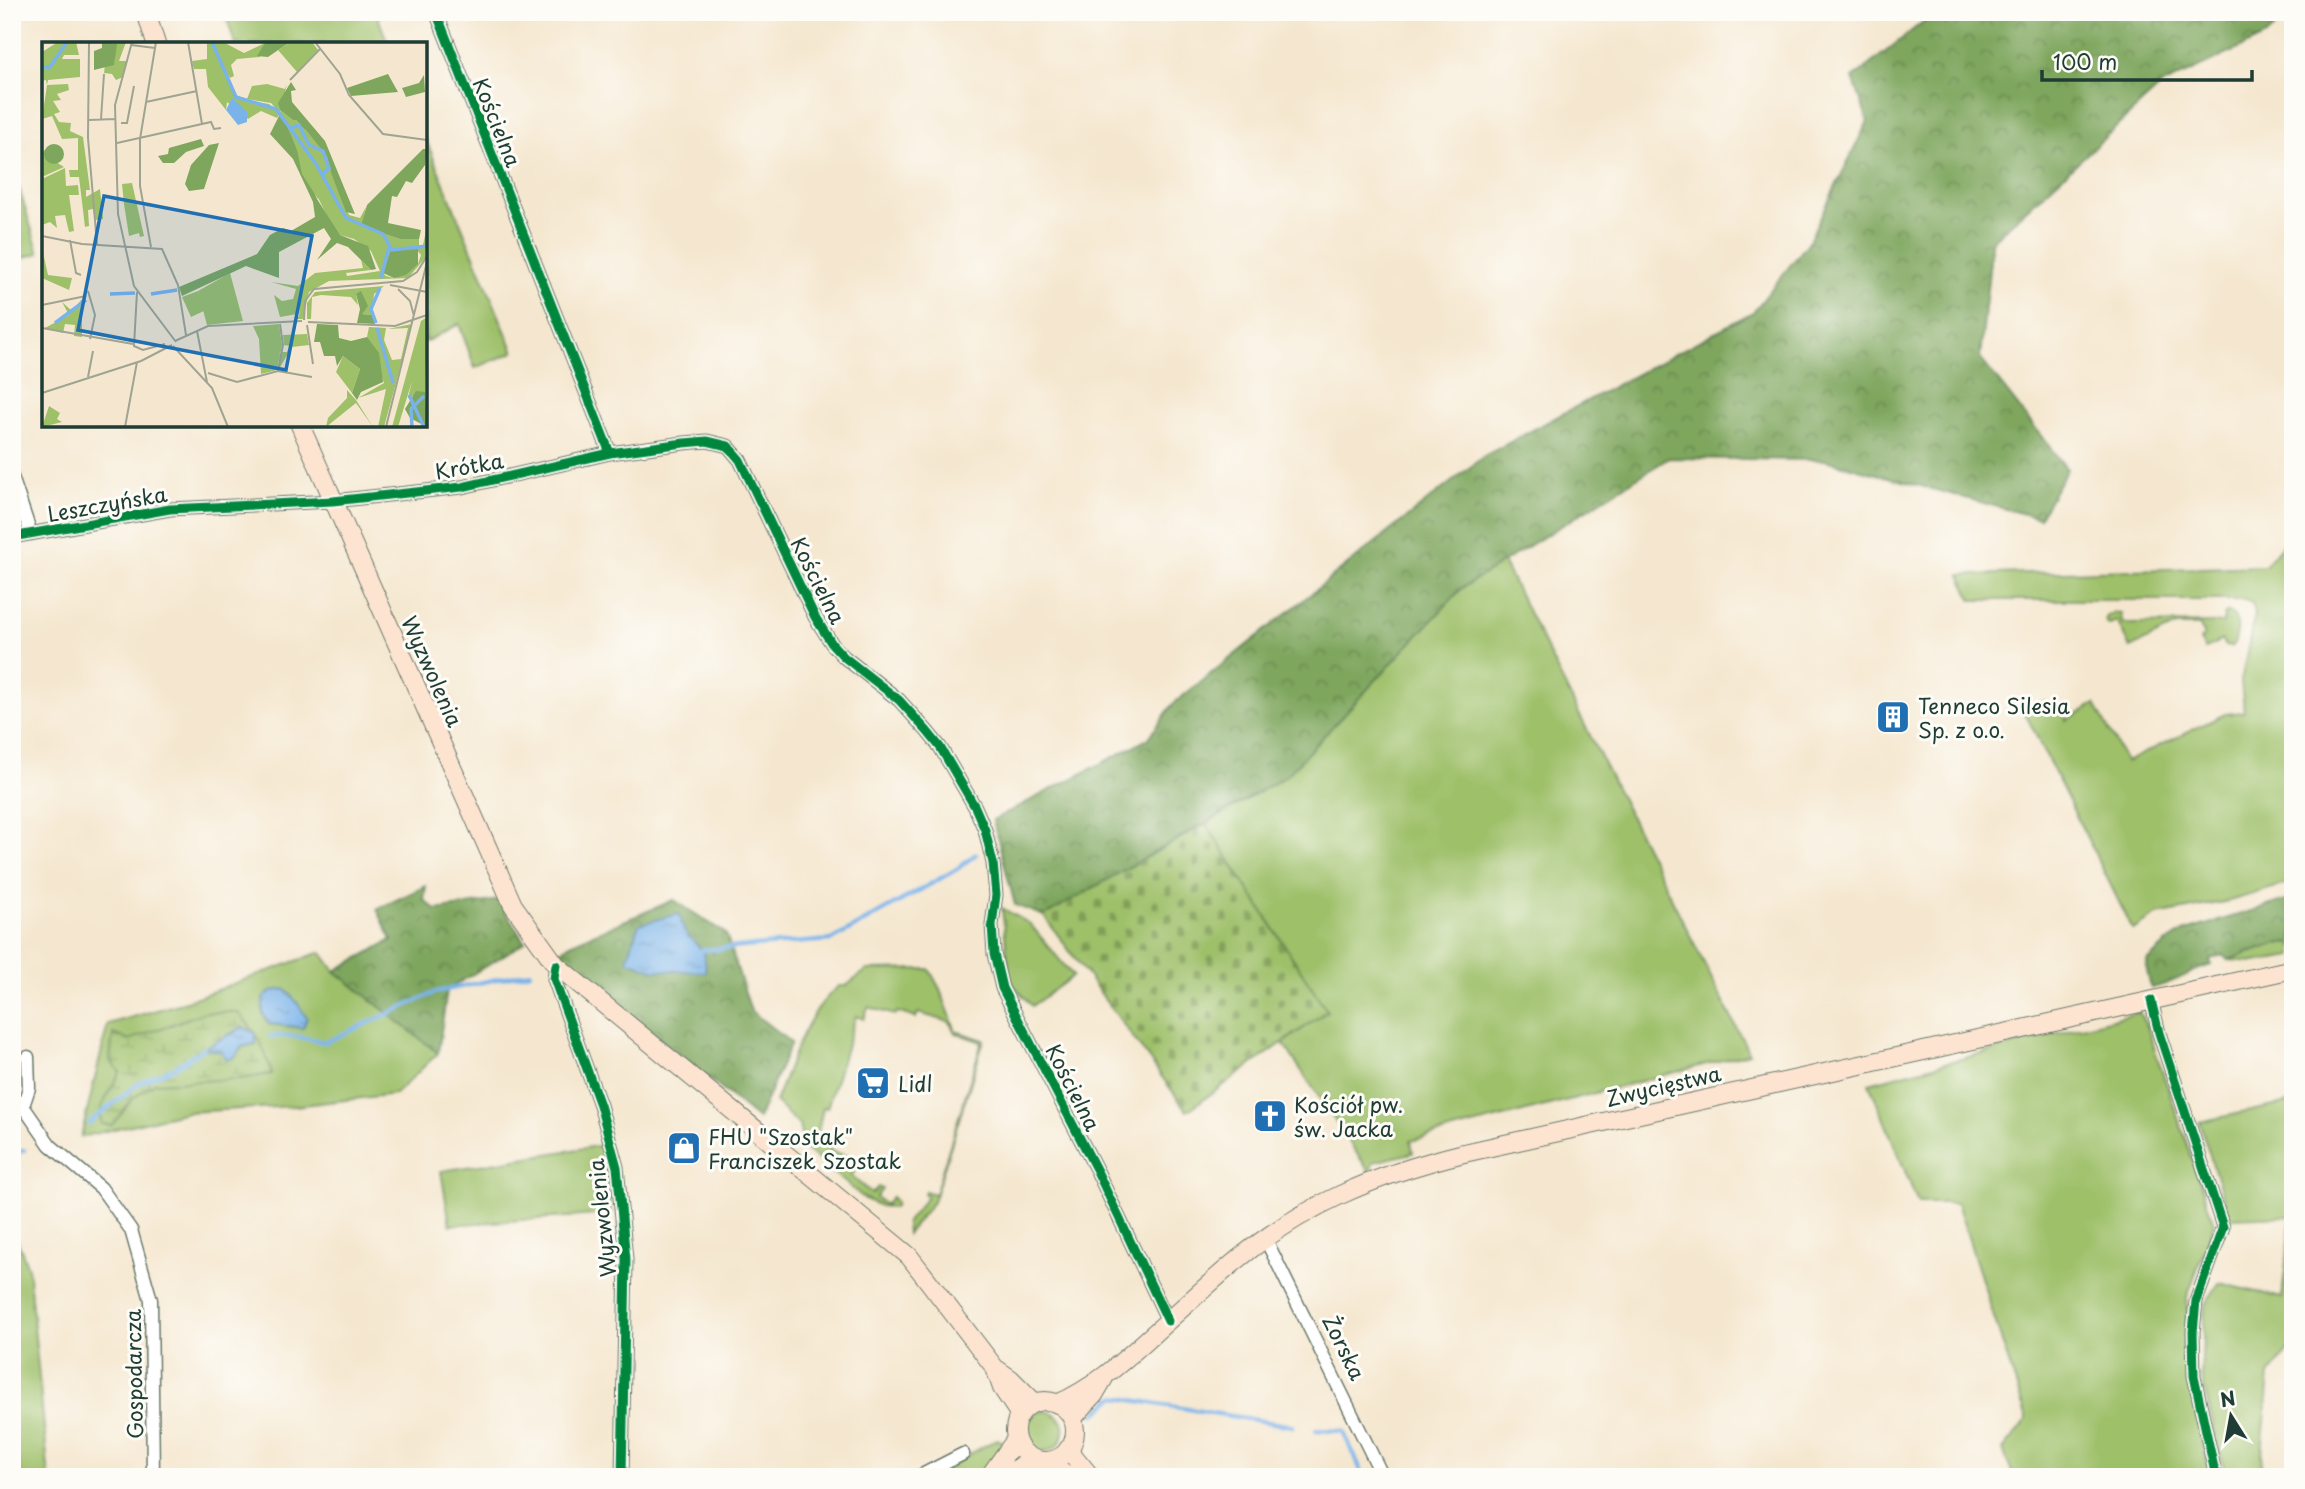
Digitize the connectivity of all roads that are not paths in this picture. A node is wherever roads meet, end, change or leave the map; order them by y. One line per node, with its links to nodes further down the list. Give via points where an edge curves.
1 (146, 12): 3 (main road)
2 (436, 12): 5 (street, Kościelna)
3 (155, 42)
4 (301, 427): 7 (main road, Wyzwolenia)
5 (610, 453): 7 (street, Krótka, via 462,487); 16 (street, Kościelna, via 707,441 728,446 740,460 832,644 899,700 950,763 985,830 993,863 994,954 1002,988)
6 (12, 477): 8 (street)
7 (333, 500): 8 (street, Leszczyńska, via 170,509); 10 (main road, Wyzwolenia, via 513,905)
8 (31, 534): 9 (street, Leszczyńska)
9 (12, 537)
10 (556, 965): 17 (main road, Wyzwolenia, via 909,1256); 29 (street, Wyzwolenia, via 554,979 600,1105 617,1167 626,1259)
11 (2293, 969): 12 (main road, Zwycięstwa)
12 (2151, 1000): 15 (main road, Zwycięstwa, via 1437,1160 1343,1192); 35 (street, via 2223,1227 2196,1301 2193,1332 2194,1376)
13 (28, 1057): 14 (street, Gospodarcza, via 29,1088)
14 (17, 1105): 28 (street, Gospodarcza, via 50,1145 101,1188 131,1230 151,1300)
15 (1265, 1238): 16 (main road, Zwycięstwa); 34 (street, Żorska)
16 (1168, 1321): 18 (main road, Zwycięstwa)
17 (995, 1368): 19 (main road, Wyzwolenia); 21 (main road, Wyzwolenia)
18 (1104, 1378): 20 (main road, Zwycięstwa); 22 (main road, Zwycięstwa)
19 (1035, 1403): 20 (main road); 21 (main road)
20 (1057, 1404): 22 (main road)
21 (1020, 1415): 23 (main road)
22 (1072, 1419): 24 (main road, via 1073,1440)
23 (1016, 1439): 26 (main road, via 1023,1451); 30 (main road)
24 (1068, 1449): 26 (main road, via 1056,1459); 33 (main road)
25 (963, 1454): 27 (street)
26 (1041, 1460): 31 (main road); 32 (main road)
27 (921, 1476)
28 (153, 1477)
29 (622, 1477)
30 (989, 1477)
31 (1002, 1477)
32 (1070, 1477)
33 (1091, 1477)
34 (1383, 1477)
35 (2216, 1477)

